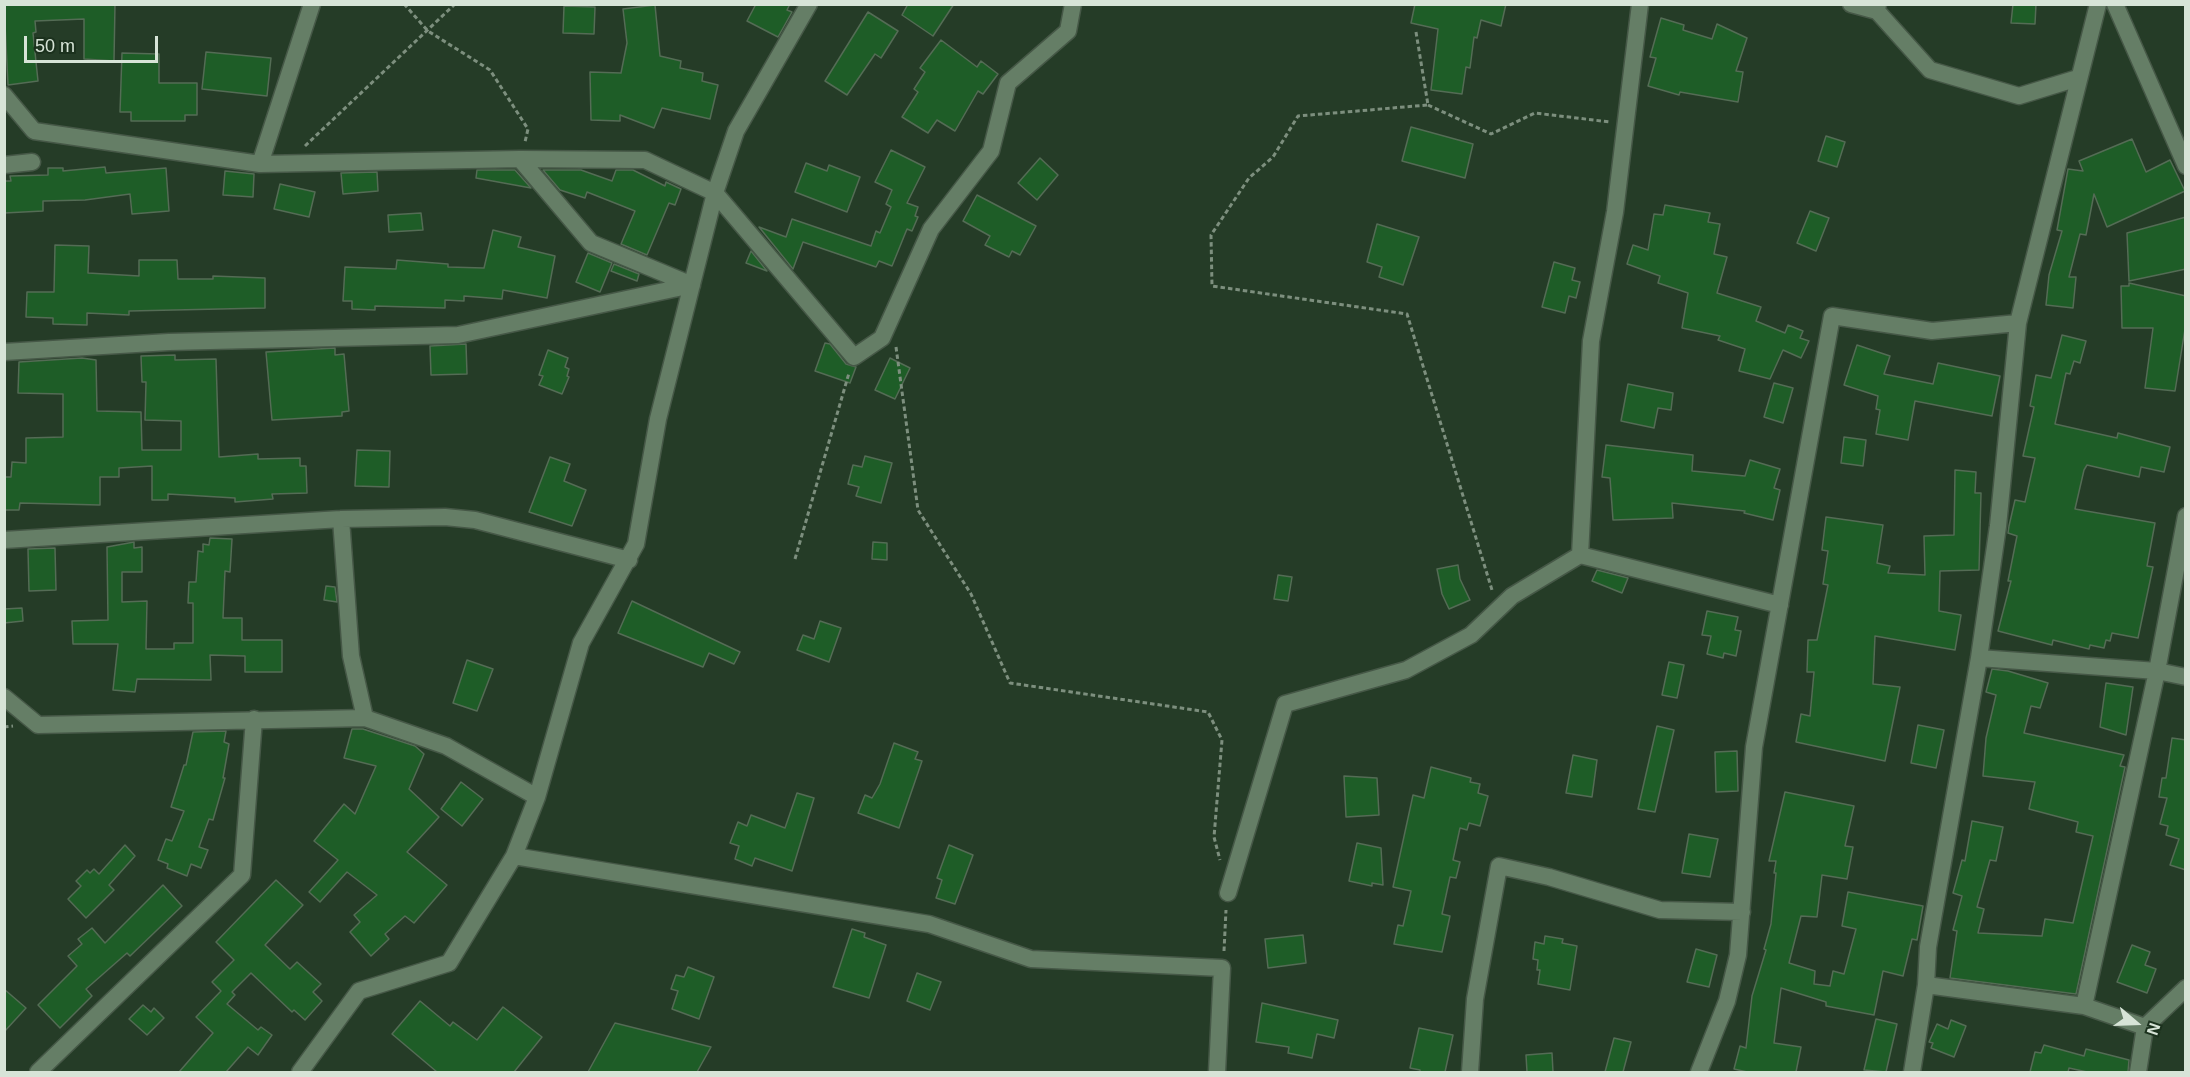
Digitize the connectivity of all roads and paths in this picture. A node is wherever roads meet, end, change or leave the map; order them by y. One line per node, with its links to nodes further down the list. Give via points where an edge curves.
1 (312, 4): 19 (street)
2 (404, 4): 11 (path)
3 (455, 4): 11 (path)
4 (809, 4): 23 (street, via 736,131)
5 (1073, 4): 28 (street, via 1068,31 1008,83 991,151 931,229 882,338)
6 (1640, 4): 16 (street)
7 (1851, 4): 10 (street)
8 (2098, 4): 13 (street)
9 (2115, 4): 22 (street)
10 (1878, 8): 13 (street, via 1929,70 2019,96)
11 (428, 31): 17 (path, via 490,70 528,129); 20 (path)
12 (1416, 32): 15 (path)
13 (2078, 78): 25 (street)
14 (4, 95): 19 (street, via 34,131)
15 (1428, 105): 16 (path, via 1491,134 1535,113); 36 (path, via 1298,116 1273,157 1249,178 1211,235 1212,286 1407,314)
16 (1625, 124): 32 (street, via 1615,212 1591,341)
17 (520, 159): 20 (street); 23 (street, via 645,160); 24 (street, via 591,243)
18 (32, 162): 21 (street)
19 (260, 164): 20 (street)
20 (287, 164)
21 (4, 165)
22 (2186, 166)
23 (715, 193): 24 (street); 28 (street)
24 (692, 285): 27 (street, via 458,335 169,342); 34 (street, via 658,419 636,544)
25 (2018, 323): 35 (street, via 1932,331 1832,316); 37 (street, via 1998,526)
26 (895, 343): 45 (path, via 918,510 970,594 1010,683 1208,712 1222,740 1214,837)
27 (4, 352)
28 (854, 357): 33 (path)
29 (2186, 516): 38 (street)
30 (341, 519): 31 (street); 34 (street, via 445,516 475,520); 41 (street, via 351,656)
31 (4, 540)
32 (1580, 555): 35 (street); 36 (street, via 1512,596)
33 (795, 559)
34 (629, 560): 43 (street, via 581,643)
35 (1780, 605): 46 (street, via 1754,747)
36 (1498, 609): 45 (street, via 1471,636 1406,670 1285,704)
37 (1979, 658): 38 (street); 48 (street, via 1928,947)
38 (2157, 671): 39 (street); 50 (street)
39 (2186, 677)
40 (4, 698): 42 (street, via 38,725)
41 (364, 718): 42 (street); 43 (street, via 446,746)
42 (254, 719): 52 (street, via 242,875)
43 (537, 797): 44 (street)
44 (514, 856): 47 (street, via 929,924 1031,958); 53 (street, via 449,963 359,991)
45 (1228, 893): 47 (path)
46 (1742, 912): 55 (street, via 1660,910 1499,866 1475,999); 56 (street, via 1738,955 1727,1001)
47 (1222, 968): 54 (street)
48 (1926, 985): 50 (street); 57 (street)
49 (2186, 988): 51 (street)
50 (2084, 1006): 51 (street)
51 (2145, 1027): 58 (street)
52 (38, 1072)
53 (300, 1072)
54 (1217, 1072)
55 (1470, 1072)
56 (1699, 1072)
57 (1912, 1072)
58 (2138, 1072)

